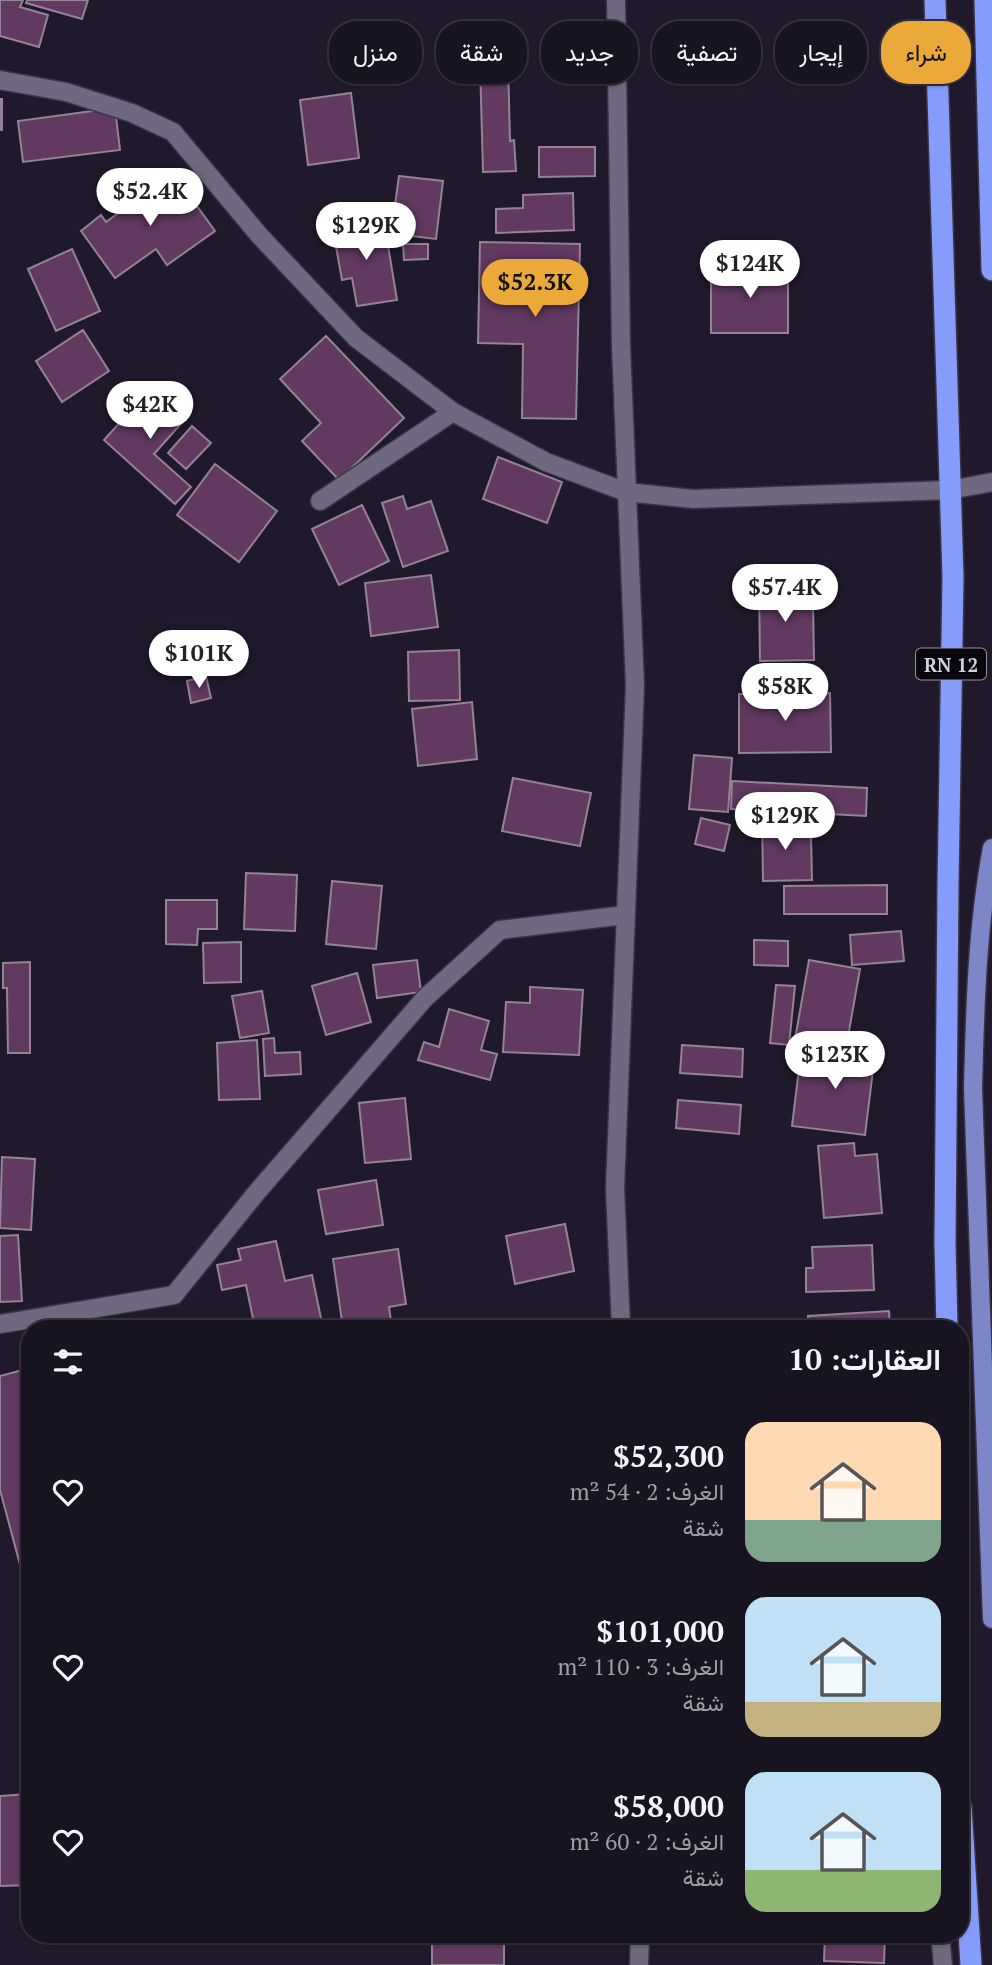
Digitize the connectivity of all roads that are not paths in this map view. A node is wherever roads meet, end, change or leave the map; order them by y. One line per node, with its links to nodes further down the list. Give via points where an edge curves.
1 (616, 0): 9 (street)
2 (935, 0): 8 (highway, RN 12)
3 (985, 0): 5 (highway)
4 (0, 80): 6 (street, via 66,92 173,132 259,235 356,338)
5 (992, 270)
6 (453, 411): 9 (street, via 546,462); 10 (street)
7 (992, 482): 8 (street)
8 (950, 491): 9 (street, via 693,499); 16 (highway, RN 12)
9 (626, 492): 12 (street, via 635,686)
10 (320, 501)
11 (992, 848): 18 (main road, via 975,1007 973,1088)
12 (625, 915): 14 (street, via 500,930 425,998 174,1295); 15 (street, via 615,1188)
13 (21, 1320): 17 (street)
14 (24, 1320)
15 (621, 1320)
16 (947, 1320)
17 (0, 1324)
18 (992, 1619)
19 (969, 1933): 24 (highway)
20 (640, 1943): 22 (street)
21 (941, 1943): 23 (street)
22 (639, 1965)
23 (943, 1965)
24 (971, 1965)

